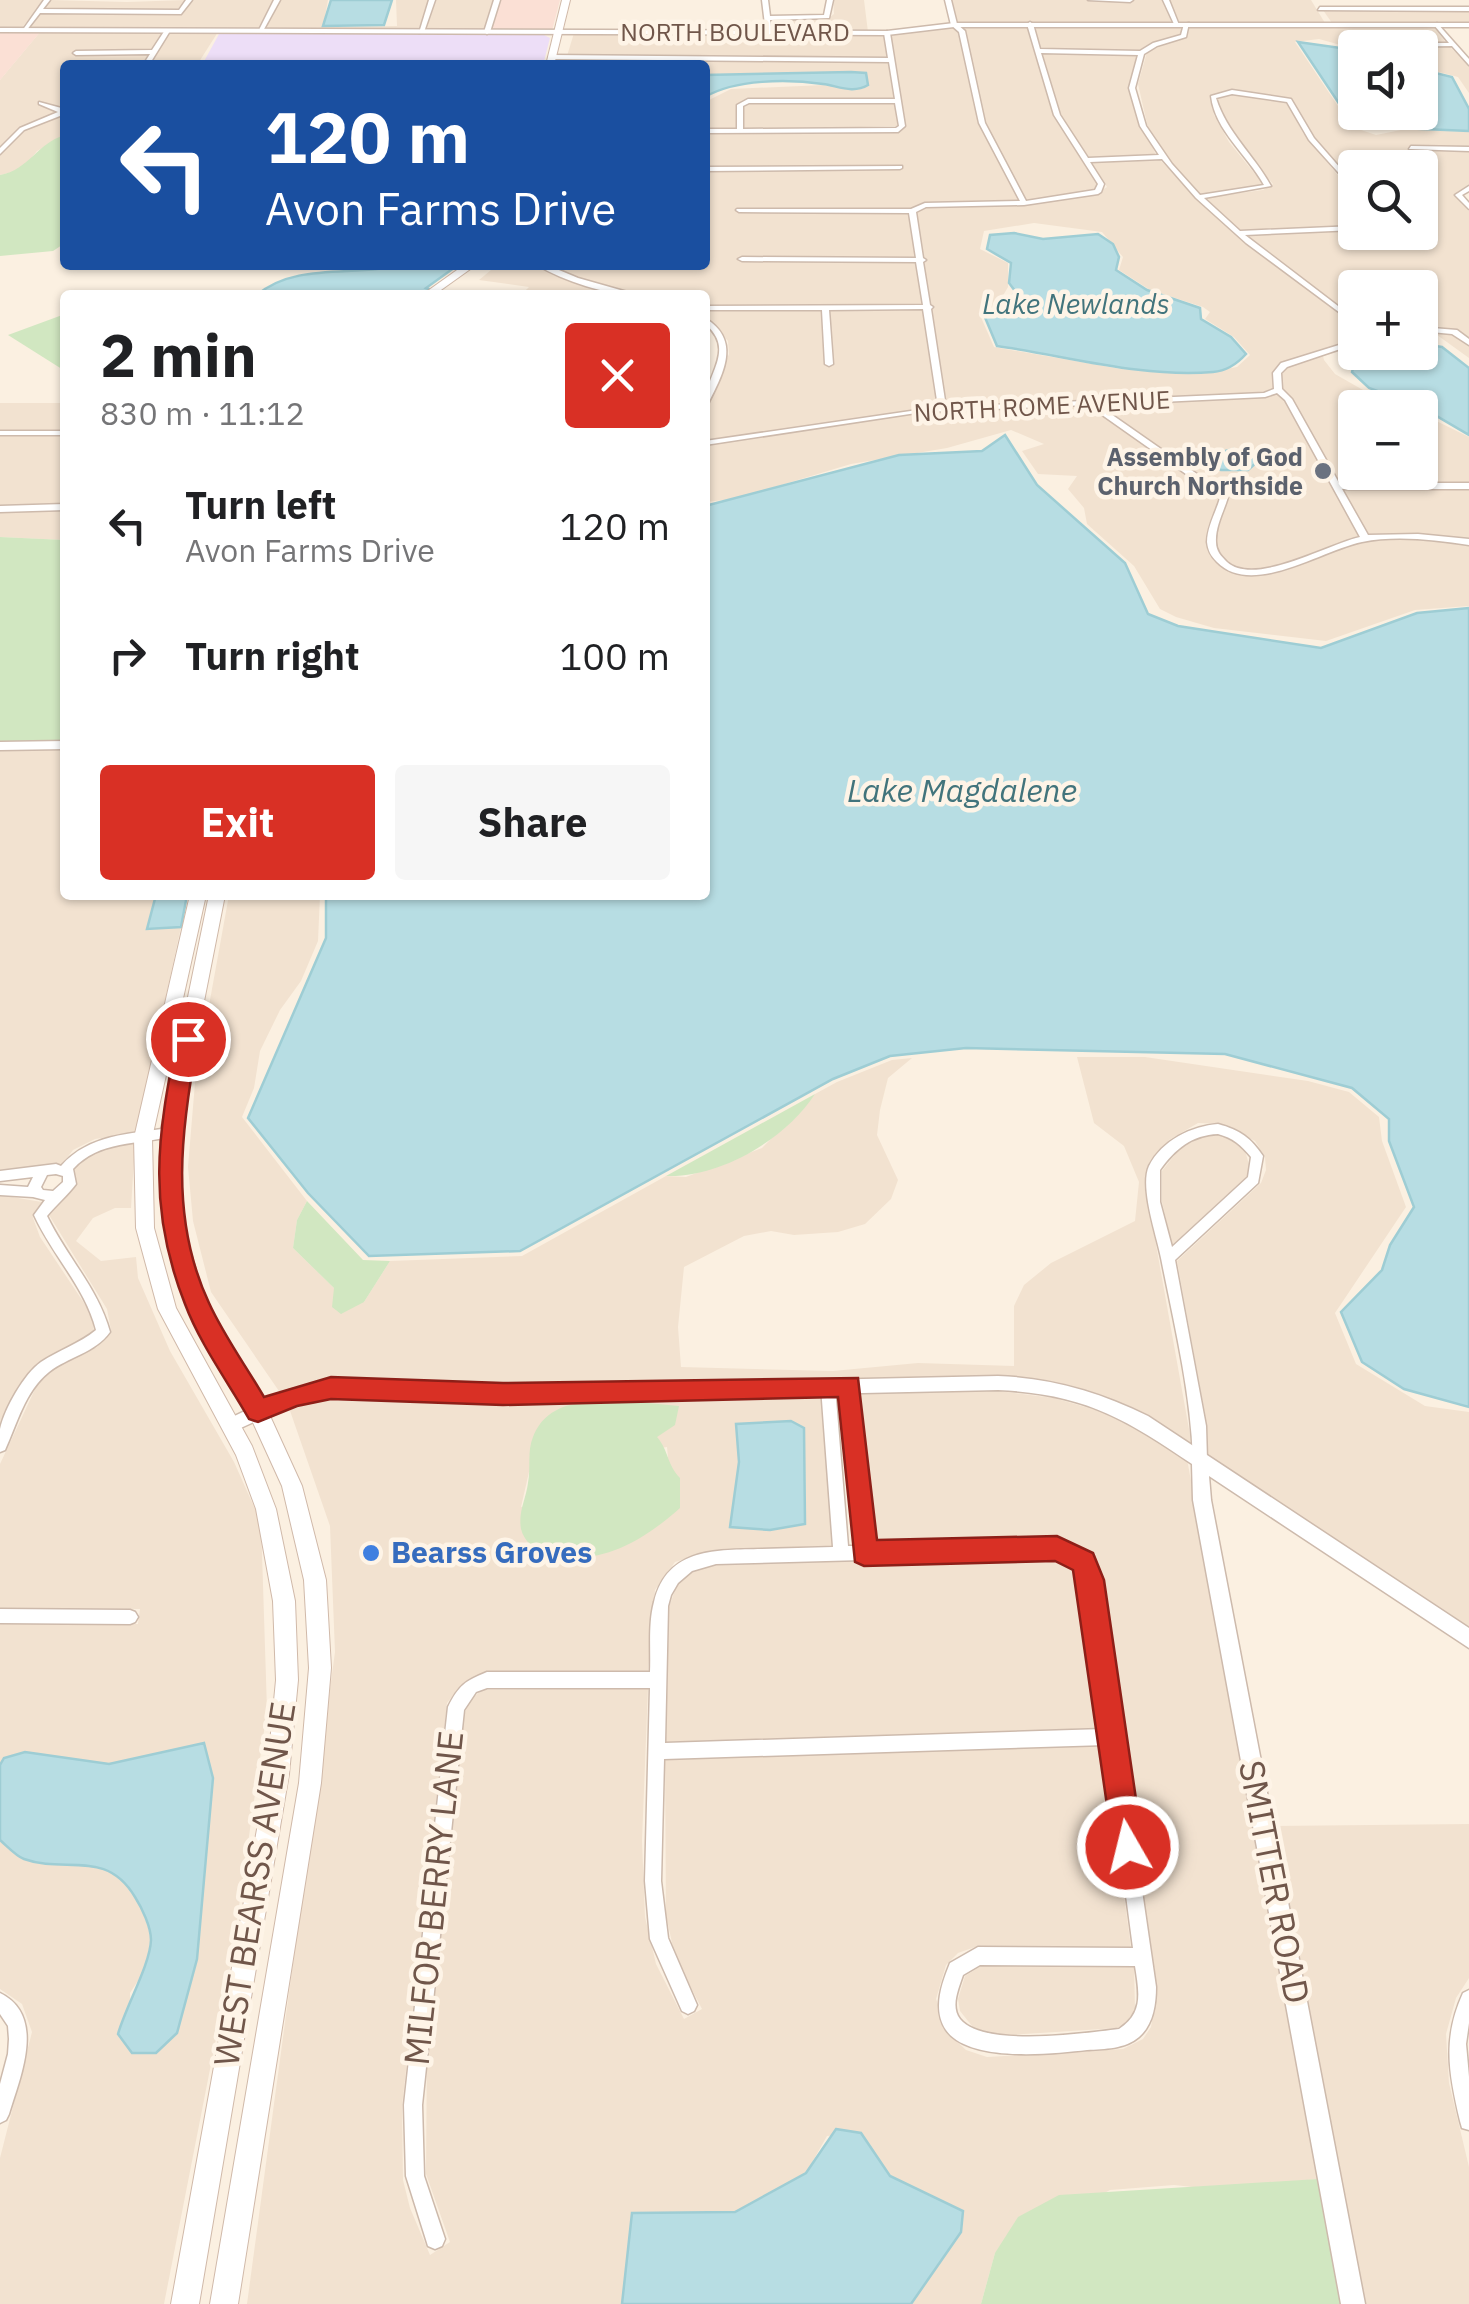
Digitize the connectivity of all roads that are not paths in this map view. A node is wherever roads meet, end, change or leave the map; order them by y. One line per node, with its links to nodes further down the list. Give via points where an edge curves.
1 (47, 0): 19 (street)
2 (189, 0): 19 (street, via 181,12)
3 (277, 0): 30 (street)
4 (432, 0): 31 (street)
5 (497, 0): 32 (street)
6 (566, 0): 33 (main road)
7 (576, 0): 34 (main road)
8 (765, 0): 20 (street)
9 (830, 0): 20 (street, via 827,17)
10 (948, 0): 24 (street)
11 (1091, 0): 12 (street)
12 (1130, 0)
13 (1166, 0): 22 (street)
14 (1314, 0): 16 (street)
15 (1385, 0): 17 (street)
16 (1320, 9): 17 (street); 23 (street)
17 (1391, 9): 18 (street)
18 (1469, 9)
19 (39, 11): 28 (street)
20 (766, 18): 35 (street)
21 (1030, 24): 22 (street, NORTH BOULEVARD); 24 (street, NORTH BOULEVARD); 39 (street)
22 (1182, 24): 23 (street, NORTH BOULEVARD); 41 (street, via 1184,36)
23 (1329, 24): 25 (street, NORTH BOULEVARD)
24 (954, 25): 36 (street, NORTH BOULEVARD); 65 (street, via 962,31 982,123)
25 (1437, 25): 26 (street, NORTH BOULEVARD); 38 (street)
26 (1469, 25)
27 (0, 30): 28 (street, NORTH BOULEVARD)
28 (24, 30): 29 (street, NORTH BOULEVARD)
29 (167, 30): 30 (street, NORTH BOULEVARD); 40 (street)
30 (260, 31): 31 (street, NORTH BOULEVARD)
31 (421, 32): 32 (street, NORTH BOULEVARD)
32 (487, 32): 33 (street, NORTH BOULEVARD)
33 (558, 32): 34 (street, NORTH BOULEVARD); 44 (main road)
34 (569, 32): 35 (street, NORTH BOULEVARD); 45 (main road)
35 (768, 33): 36 (street, NORTH BOULEVARD)
36 (887, 33): 46 (street)
37 (1438, 45): 38 (street)
38 (1451, 45): 48 (street)
39 (1038, 51): 41 (street); 59 (street, via 1058,115)
40 (154, 52): 42 (street); 43 (street)
41 (1142, 53): 58 (street, via 1136,102)
42 (76, 54)
43 (149, 60)
44 (551, 60)
45 (562, 60)
46 (891, 60): 47 (street); 49 (street)
47 (710, 61)
48 (1469, 63)
49 (898, 101): 54 (street, via 748,101 740,106); 54 (street, via 898,130)
50 (41, 104): 51 (street)
51 (60, 111)
52 (60, 114): 57 (street, via 22,128)
53 (710, 131): 54 (street)
54 (740, 131)
55 (1410, 148): 56 (street)
56 (1469, 150)
57 (0, 152)
58 (1161, 157): 59 (street); 64 (street)
59 (1087, 160): 65 (street, via 1103,187 1088,195)
60 (900, 167): 61 (street)
61 (710, 169)
62 (1338, 170): 64 (street, via 1310,139 1289,100 1237,92 1214,96 1232,142 1268,186)
63 (1469, 188): 66 (street, via 1458,195)
64 (1198, 197): 70 (street)
65 (1024, 202): 68 (street)
66 (1469, 207)
67 (739, 210): 68 (street)
68 (912, 211): 72 (street)
69 (1338, 229): 70 (street)
70 (1239, 234): 82 (street)
71 (742, 259): 72 (street)
72 (922, 260): 80 (street)
73 (465, 270): 76 (main road)
74 (480, 270): 77 (main road)
75 (552, 270): 78 (street)
76 (443, 290)
77 (445, 290)
78 (614, 290)
79 (825, 306): 80 (street); 81 (street); 87 (street)
80 (929, 307): 91 (street)
81 (710, 308)
82 (1338, 309)
83 (710, 326): 88 (street, via 725,354)
84 (1438, 331): 85 (street)
85 (1469, 343)
86 (1338, 348): 89 (street, via 1284,365)
87 (829, 364)
88 (710, 384)
89 (1278, 390): 90 (street, NORTH ROME AVENUE, via 1236,398); 95 (street)
90 (1090, 403): 91 (street, NORTH ROME AVENUE); 99 (street, via 1224,497 1210,539 1218,560 1233,570 1267,573)
91 (942, 409): 94 (street, NORTH ROME AVENUE)
92 (0, 432): 93 (street)
93 (60, 433)
94 (710, 442)
95 (1336, 486): 96 (street); 99 (street)
96 (1469, 486)
97 (60, 507): 98 (street)
98 (0, 509)
99 (1365, 538): 100 (street)
100 (1469, 542)
101 (60, 745): 102 (street)
102 (0, 746)
103 (197, 900): 106 (main road, WEST BEARSS AVENUE)
104 (216, 900): 105 (main road, WEST BEARSS AVENUE)
105 (169, 1133): 106 (street); 116 (main road, WEST BEARSS AVENUE, via 172,1220 188,1284)
106 (143, 1138): 107 (street, via 96,1144 76,1154); 117 (main road, WEST BEARSS AVENUE, via 146,1228 160,1290)
107 (65, 1170): 108 (street); 112 (street, via 70,1184)
108 (41, 1174): 109 (street); 111 (street)
109 (0, 1176)
110 (0, 1190): 111 (street)
111 (35, 1192): 112 (street)
112 (56, 1196): 118 (street, via 40,1215 100,1313 103,1332 45,1366)
113 (1168, 1258): 113 (street, via 1154,1202 1154,1170 1188,1134 1203,1128 1236,1135 1257,1156 1254,1179); 119 (street)
114 (850, 1386): 115 (street); 119 (street, via 1043,1386 1123,1410); 120 (street)
115 (828, 1387): 116 (street, via 503,1394 331,1388); 121 (street)
116 (258, 1411): 117 (street); 138 (main road, WEST BEARSS AVENUE, via 292,1486 307,1540 320,1623 319,1697)
117 (232, 1425): 137 (main road, WEST BEARSS AVENUE, via 274,1537 288,1680 278,1774)
118 (0, 1446)
119 (1200, 1460): 126 (street); 139 (street, SMITTER ROAD)
120 (858, 1483): 121 (street); 123 (street)
121 (836, 1484): 122 (street)
122 (841, 1553): 123 (street); 127 (street, via 716,1557 682,1567 663,1592)
123 (864, 1553): 128 (street, via 1047,1548 1076,1554 1091,1580)
124 (0, 1616): 125 (street)
125 (130, 1617)
126 (1469, 1639)
127 (657, 1680): 129 (street); 136 (street, MILFOR BERRY LANE, via 487,1680 456,1706 413,2105 414,2176)
128 (1113, 1737): 129 (street); 130 (street)
129 (656, 1751): 133 (street, via 656,1916 666,1960)
130 (1143, 1958): 130 (street, via 978,1956 956,1970 947,1998 950,2014 981,2045 1121,2038 1136,2030 1145,2012)
131 (1469, 1999): 135 (street, via 1457,2038)
132 (0, 2002): 134 (street, via 12,2010 21,2032)
133 (688, 2006)
134 (0, 2114)
135 (1469, 2121)
136 (435, 2238)
137 (185, 2304)
138 (224, 2304)
139 (1353, 2304)

